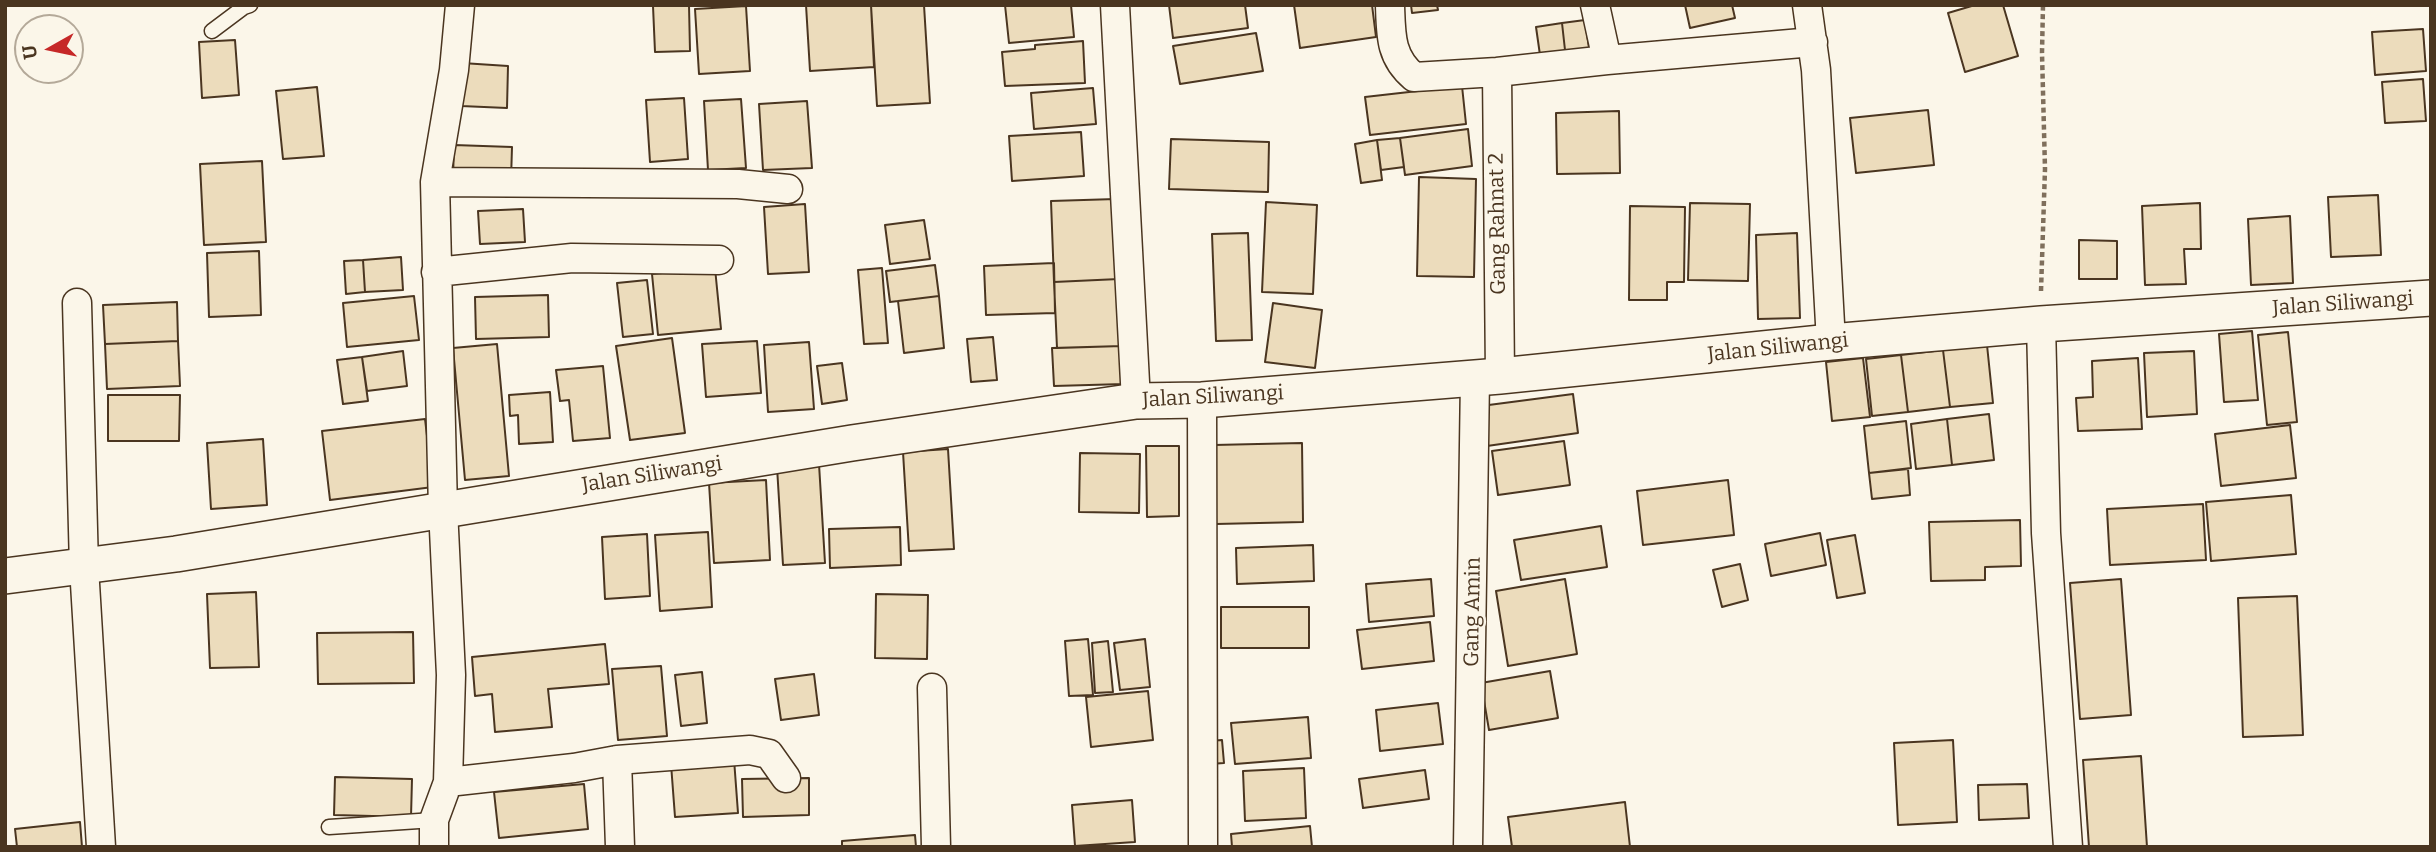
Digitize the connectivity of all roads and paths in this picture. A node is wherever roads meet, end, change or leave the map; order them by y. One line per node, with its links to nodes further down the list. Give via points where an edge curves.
1 (250, 5): 8 (lane)
2 (460, 5): 12 (street)
3 (1115, 5): 22 (street)
4 (1390, 5): 11 (street, via 1395,55 1414,77)
5 (1595, 5): 10 (street)
6 (1807, 5): 9 (street)
7 (2043, 5): 18 (path)
8 (212, 31)
9 (1813, 42): 10 (street); 19 (street)
10 (1607, 60): 11 (street)
11 (1497, 72): 20 (street, Gang Rahnat 2)
12 (435, 182): 13 (street, via 738,184); 15 (street)
13 (788, 189)
14 (719, 260): 15 (street, via 572,258)
15 (436, 272): 23 (street)
16 (2431, 298): 18 (street, Jalan Siliwangi)
17 (77, 303): 24 (street)
18 (2041, 324): 19 (street, Jalan Siliwangi); 37 (street, via 2046,533)
19 (1831, 342): 20 (street, Jalan Siliwangi)
20 (1488, 377): 21 (street, Jalan Siliwangi); 36 (street, Gang Amin)
21 (1202, 400): 22 (street, Jalan Siliwangi); 35 (street)
22 (1136, 401): 23 (street, Jalan Siliwangi)
23 (443, 509): 24 (street, Jalan Siliwangi); 29 (street, via 451,675)
24 (84, 567): 25 (street, Jalan Siliwangi); 32 (street)
25 (5, 576)
26 (932, 688): 34 (street)
27 (617, 760): 28 (street, via 750,750 769,754); 29 (street); 33 (street)
28 (786, 778)
29 (448, 782): 31 (street)
30 (329, 827): 31 (lane)
31 (434, 833)
32 (102, 847)
33 (620, 847)
34 (936, 847)
35 (1203, 847)
36 (1468, 847)
37 (2068, 847)

